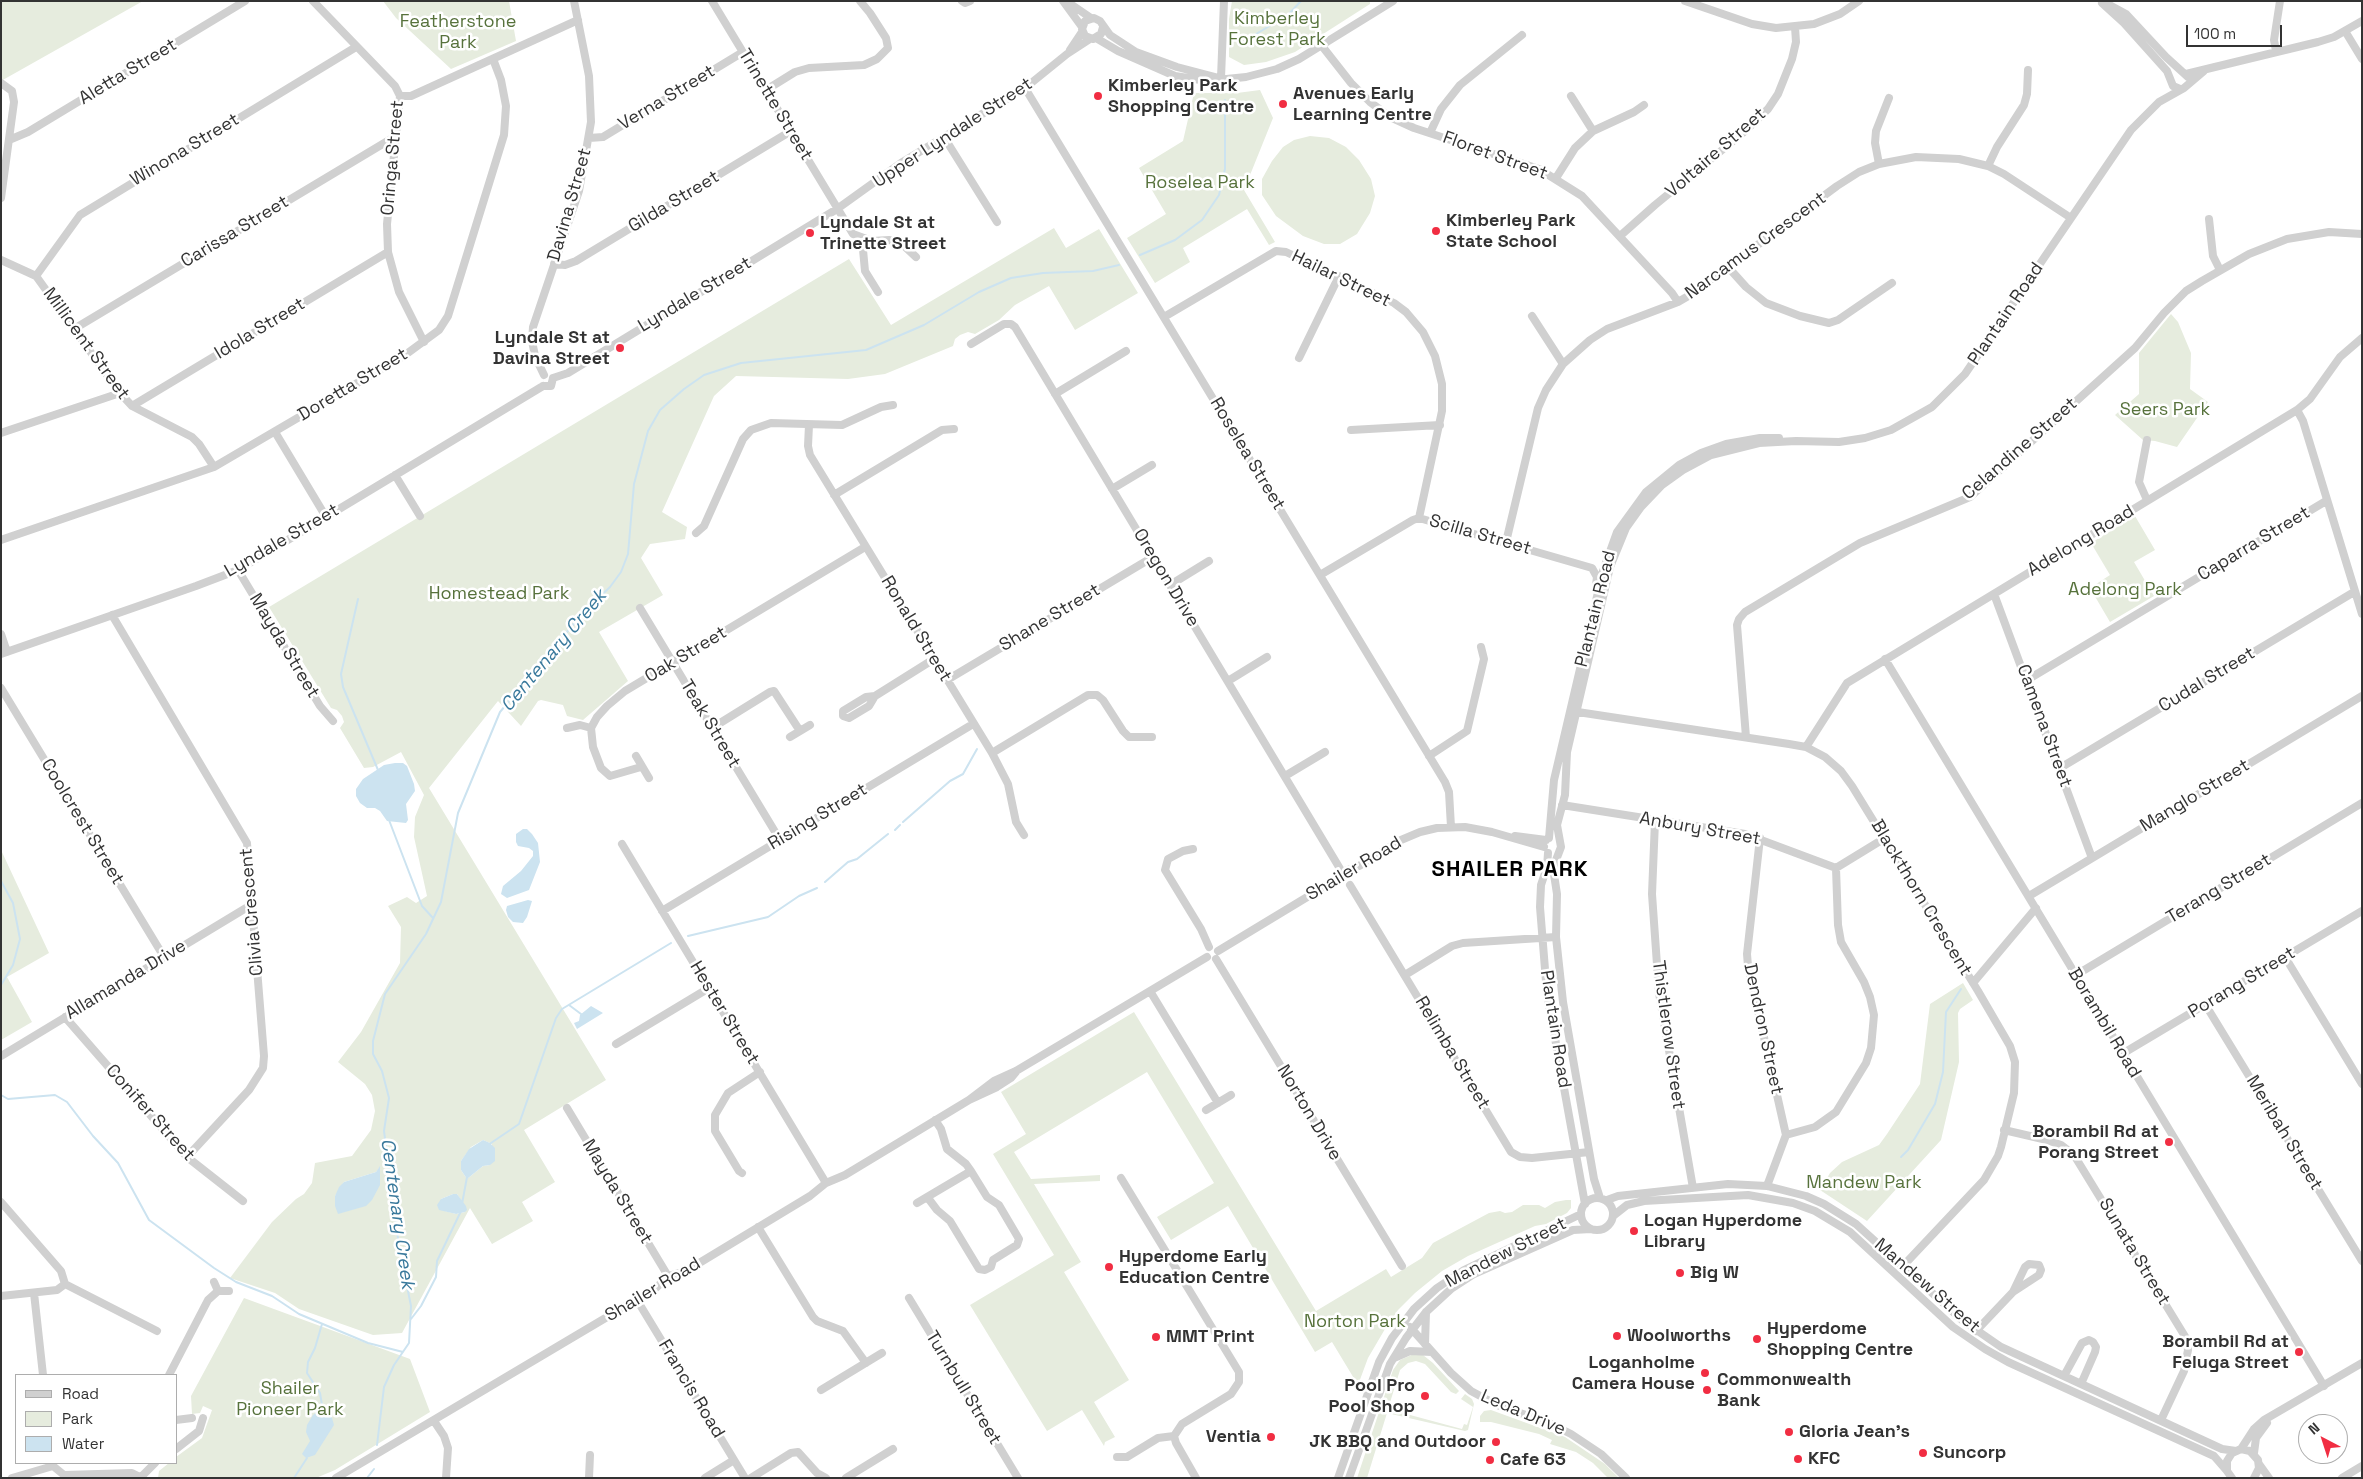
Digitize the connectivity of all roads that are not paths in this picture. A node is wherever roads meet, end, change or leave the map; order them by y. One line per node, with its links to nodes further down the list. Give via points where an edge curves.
1 (245, 1): 53 (street, Aletta Street, via 28,132)
2 (312, 1): 25 (street, Oringa Street)
3 (574, 1): 16 (street, Davina Street)
4 (712, 1): 27 (street, Trinette Street)
5 (860, 1): 41 (street, via 886,38 888,48 877,59 864,65 809,68 795,72)
6 (962, 1): 7 (street)
7 (970, 1)
8 (1065, 1): 15 (street); 20 (street)
9 (1224, 1): 35 (street)
10 (1393, 1): 24 (street)
11 (1685, 1): 18 (street, via 1752,24)
12 (1859, 1): 18 (street, via 1830,18)
13 (2101, 1): 34 (street, via 2126,14); 36 (street, via 2167,70)
14 (2280, 1): 26 (street, via 2275,29)
15 (1091, 18): 19 (street, via 1100,21); 20 (street, via 1085,21)
16 (578, 20): 29 (street); 52 (street, Davina Street, via 589,76)
17 (2362, 21): 21 (street)
18 (1795, 27): 63 (street, Voltaire Street, via 1792,58 1778,94 1768,109)
19 (1102, 28): 23 (street, via 1101,34); 31 (street, via 1132,49)
20 (1082, 29): 23 (street); 28 (street, Upper Lyndale Street)
21 (2345, 31): 26 (street, via 2318,42); 30 (street)
22 (1522, 35): 49 (street, via 1460,85 1441,109)
23 (1093, 38): 28 (street, Upper Lyndale Street); 31 (street, via 1118,51)
24 (1322, 46): 35 (street, via 1277,70 1246,77); 49 (street, Floret Street, via 1351,83 1374,105 1402,123)
25 (356, 47): 42 (street, Oringa Street, via 395,86); 71 (street, Winona Street, via 80,215)
26 (2276, 51): 33 (street)
27 (743, 52): 41 (street, Trinette Street); 52 (street, Verna Street, via 602,137)
28 (1067, 54): 39 (street, Upper Lyndale Street)
29 (494, 59): 42 (street, via 410,96); 80 (street, Doretta Street, via 506,106 504,135 448,316)
30 (2362, 59)
31 (1173, 70): 35 (street)
32 (2028, 70): 55 (street, via 2024,105 1996,147)
33 (2204, 71): 34 (street); 38 (street)
34 (2184, 73): 36 (street, via 2174,75); 38 (street)
35 (1221, 78)
36 (2172, 82): 40 (street); 45 (street, Plantain Road)
37 (1, 83): 53 (street, via 12,91 14,102)
38 (2189, 83): 40 (street)
39 (1025, 88): 51 (street, Upper Lyndale Street); 77 (street, Roselea Street)
40 (2180, 89): 45 (street, Plantain Road)
41 (766, 90): 47 (street, Trinette Street)
42 (400, 96): 50 (street, Oringa Street)
43 (1571, 96): 48 (street)
44 (1889, 98): 54 (street, via 1874,143)
45 (2159, 102): 59 (street, Plantain Road, via 2131,130)
46 (1644, 104): 48 (street)
47 (791, 131): 58 (street, Trinette Street); 68 (street, Gilda Street, via 576,261)
48 (1592, 131): 56 (street, via 1575,148)
49 (1430, 133): 56 (street, Floret Street, via 1523,163)
50 (396, 136): 65 (street, Oringa Street, via 387,224); 78 (street, Carissa Street)
51 (944, 137): 58 (street, Upper Lyndale Street); 61 (street)
52 (589, 138): 68 (street, Davina Street, via 579,190)
53 (9, 140): 57 (street)
54 (1879, 164): 55 (street, Narcamus Crescent, via 1916,157 1942,157); 69 (street, Narcamus Crescent, via 1837,186)
55 (1988, 166): 59 (street, Narcamus Crescent)
56 (1556, 178): 63 (street, Floret Street, via 1582,196)
57 (1, 198)
58 (838, 209): 64 (street, Trinette Street, via 853,234); 86 (street, Lyndale Street, via 568,373)
59 (2071, 218): 100 (street, Plantain Road, via 1964,374 1937,403 1918,417 1878,435 1839,442)
60 (2209, 219): 70 (street, via 2213,256)
61 (997, 222)
62 (2362, 234): 70 (street, Celandine Street, via 2329,232 2287,239)
63 (1620, 236): 75 (street, Floret Street)
64 (862, 239): 66 (street, via 900,242); 74 (street, via 866,271)
65 (388, 252): 80 (street, Oringa Street, via 399,292); 91 (street, Idola Street)
66 (916, 257)
67 (1, 260): 71 (street, Millicent Street)
68 (554, 264): 85 (street, Davina Street, via 532,335 535,356)
69 (1728, 267): 73 (street, via 1766,303 1829,323); 75 (street, Narcamus Crescent)
70 (2220, 270): 151 (street, Celandine Street, via 2186,291 2135,348 1970,497 1860,544 1745,612 1737,625)
71 (36, 276): 78 (street, Millicent Street)
72 (1339, 276): 77 (street, Hailar Street, via 1286,252 1276,252); 83 (street); 94 (street, Hailar Street, via 1394,303 1423,332 1435,356 1442,384)
73 (1892, 283)
74 (878, 292)
75 (1678, 302): 84 (street, Narcamus Crescent, via 1608,329)
76 (1532, 316): 84 (street)
77 (1164, 317): 120 (street, Roselea Street)
78 (74, 329): 88 (street, Millicent Street)
79 (2362, 338): 92 (street, Adelong Road, via 2340,357 2310,399)
80 (424, 342): 97 (street, Doretta Street)
81 (971, 344): 89 (street, Oregon Drive, via 997,327 1011,324)
82 (1126, 350): 89 (street)
83 (1299, 358)
84 (1563, 364): 113 (street, Narcamus Crescent, via 1538,408)
85 (544, 375): 86 (street); 87 (street, via 540,380)
86 (553, 378): 87 (street, via 551,386)
87 (542, 386): 103 (street, Lyndale Street)
88 (120, 393): 91 (street, Millicent Street); 98 (street)
89 (1055, 394): 104 (street, Oregon Drive)
90 (893, 405): 93 (street, via 842,425)
91 (132, 406): 102 (street, Millicent Street, via 192,437)
92 (2297, 410): 106 (street, Adelong Road); 107 (street)
93 (809, 425): 105 (street, Ronald Street, via 810,455); 111 (street, via 771,423 751,430 704,526)
94 (1440, 425): 96 (street); 110 (street, Hailar Street)
95 (954, 429): 105 (street, via 942,430)
96 (1351, 430)
97 (275, 432): 102 (street, Doretta Street); 109 (street)
98 (1, 434)
99 (2146, 440): 106 (street, via 2139,482)
100 (1796, 441): 116 (street, Plantain Road, via 1776,437 1738,441 1713,448 1679,465 1639,500 1617,532); 141 (street, Plantain Road, via 1743,446 1710,456 1670,479 1641,507 1626,528 1610,567)
101 (1152, 465): 104 (street)
102 (214, 467): 112 (street, Doretta Street)
103 (395, 475): 108 (street); 109 (street, Lyndale Street)
104 (1112, 489): 115 (street, Oregon Drive)
105 (834, 495): 114 (street, Ronald Street)
106 (2147, 500): 124 (street, Adelong Road)
107 (2326, 501): 123 (street); 136 (street, Caparra Street)
108 (420, 516)
109 (326, 517): 119 (street, Lyndale Street)
110 (1420, 518): 113 (street, Scilla Street); 120 (street, Scilla Street)
111 (696, 533)
112 (1, 540)
113 (1506, 542): 118 (street, Scilla Street)
114 (865, 546): 132 (street, Ronald Street); 134 (street, Oak Street)
115 (1153, 557): 121 (street, Oregon Drive); 135 (street, Shane Street)
116 (1607, 557): 118 (street); 122 (street, Plantain Road)
117 (1209, 562): 121 (street)
118 (1592, 568): 122 (street)
119 (238, 570): 127 (street, Lyndale Street); 142 (street, Mayda Street, via 320,706)
120 (1320, 575): 156 (street, Roselea Street)
121 (1170, 585): 137 (street, Oregon Drive)
122 (1598, 592): 141 (street, Plantain Road)
123 (2354, 592): 126 (street); 158 (street, Cudal Street)
124 (1994, 594): 133 (street, Adelong Road); 136 (street, Camena Street)
125 (640, 608): 134 (street, Teak Street)
126 (2362, 614)
127 (112, 615): 130 (street, Lyndale Street); 179 (street, Clivia Crescent, via 242,833 247,844)
128 (1, 634): 130 (street)
129 (1481, 646): 156 (street, via 1484,659 1467,731)
130 (4, 653)
131 (1267, 657): 137 (street)
132 (934, 659): 135 (street, Ronald Street); 139 (street)
133 (1885, 659): 152 (street, Adelong Road, via 1847,683); 178 (street, Borambil Road)
134 (673, 663): 146 (street, Oak Street, via 625,691 597,717); 147 (street, Teak Street)
135 (947, 680): 144 (street, Ronald Street)
136 (2027, 680): 158 (street, Camena Street)
137 (1228, 681): 159 (street, Oregon Drive)
138 (1, 688): 188 (street, Coolcrest Street)
139 (875, 696)
140 (2362, 696): 174 (street, Manglo Street)
141 (1573, 711): 151 (street, Blackthorn Crescent); 162 (street, Plantain Road); 171 (street, Plantain Road, via 1554,780)
142 (333, 721)
143 (810, 724): 148 (street)
144 (973, 724): 154 (street, Ronald Street); 168 (street, Rising Street)
145 (567, 728): 146 (street, via 580,725)
146 (591, 728): 157 (street, via 593,747 605,774 615,776)
147 (712, 728): 148 (street, via 774,692); 168 (street, Teak Street)
148 (800, 730): 149 (street)
149 (790, 736)
150 (1152, 736): 154 (street, via 1129,737 1103,700 1096,695 1088,695)
151 (1746, 736): 152 (street, Blackthorn Crescent)
152 (1806, 747): 167 (street, Blackthorn Crescent, via 1830,761 1847,778)
153 (1325, 752): 159 (street)
154 (992, 753): 165 (street, Ronald Street, via 1008,784 1016,822)
155 (636, 756): 157 (street)
156 (1429, 756): 164 (street, Roselea Street, via 1449,792)
157 (641, 767): 160 (street)
158 (2060, 768): 174 (street, Camena Street)
159 (1285, 776): 176 (street, Oregon Drive)
160 (648, 778)
161 (2362, 803): 191 (street, Terang Street)
162 (1562, 805): 163 (street, Anbury Street); 169 (street, Plantain Road, via 1557,825)
163 (1655, 821): 166 (street, Anbury Street); 217 (street, Thistlerow Street, via 1652,894 1659,993)
164 (1452, 827): 171 (street, Shailer Road, via 1477,829); 176 (street, Shailer Road, via 1411,835 1359,866)
165 (1024, 835)
166 (1760, 838): 175 (street, Anbury Street); 208 (street, Dendron Street, via 1748,966)
167 (1885, 838): 175 (street); 192 (street, Blackthorn Crescent)
168 (780, 840): 181 (street, Rising Street)
169 (1560, 841): 171 (street, via 1554,837); 173 (street)
170 (622, 844): 181 (street, Hester Street)
171 (1547, 845): 173 (street, via 1553,854); 183 (street, Plantain Road, via 1547,867 1540,895)
172 (1193, 849): 185 (street, via 1168,860 1166,870)
173 (1558, 852): 184 (street, Plantain Road, via 1553,868 1557,894)
174 (2092, 858): 178 (street, Manglo Street)
175 (1836, 868): 208 (street, via 1841,942 1864,982 1874,1015 1871,1048 1866,1063 1832,1116 1815,1127)
176 (1342, 872): 186 (street, Shailer Road, via 1332,882)
177 (1350, 885): 190 (street, Relimba Street)
178 (2029, 896): 180 (street, Borambil Road)
179 (251, 906): 188 (street, Allamanda Drive); 211 (street, Clivia Crescent, via 263,1068 249,1090)
180 (2036, 908): 191 (street, Borambil Road); 192 (street)
181 (662, 911): 193 (street, Hester Street)
182 (2362, 911): 189 (street, Porang Street)
183 (1543, 937): 184 (street); 190 (street, via 1463,942); 210 (street, Plantain Road, via 1548,994)
184 (1556, 937): 209 (street, Plantain Road, via 1563,1002)
185 (1209, 947): 186 (street, via 1213,947); 187 (street)
186 (1217, 955): 187 (street, via 1210,959); 229 (street, Norton Drive)
187 (1207, 956): 194 (street, Shailer Road)
188 (164, 957): 196 (street, Allamanda Drive)
189 (2285, 957): 195 (street, Porang Street); 201 (street)
190 (1405, 975): 210 (street, Relimba Street, via 1511,1152 1520,1158)
191 (2076, 975): 198 (street, Borambil Road)
192 (1974, 983): 207 (street, Blackthorn Crescent, via 2010,1046 2015,1062 2014,1093)
193 (709, 988): 197 (street); 200 (street, Hester Street)
194 (1150, 991): 203 (street); 206 (street, Shailer Road, via 994,1081)
195 (2206, 1004): 198 (street, Porang Street); 228 (street, Meribah Street)
196 (65, 1017): 199 (street, Allamanda Drive); 211 (street, Conifer Street)
197 (616, 1044)
198 (2122, 1054): 256 (street, Borambil Road)
199 (1, 1056)
200 (760, 1072): 213 (street, via 728,1093 714,1115 716,1131); 215 (street, Hester Street)
201 (2362, 1084)
202 (1231, 1095): 203 (street)
203 (1218, 1103): 205 (street)
204 (567, 1108): 231 (street, Mayda Street)
205 (1206, 1110)
206 (935, 1120): 212 (street, via 946,1149); 215 (street, Shailer Road, via 845,1175)
207 (2004, 1130): 230 (street, Blackthorn Crescent, via 1998,1156 1984,1180); 262 (street, Sunata Street, via 2047,1140 2074,1155 2186,1338 2188,1350 2184,1371)
208 (1786, 1135): 216 (street)
209 (1589, 1152): 210 (street, Relimba Street); 219 (street, Plantain Road)
210 (1576, 1154): 223 (street, Plantain Road)
211 (187, 1157): 220 (street, Conifer Street)
212 (971, 1171): 218 (street); 218 (street, via 1019,1239 1017,1245 993,1260 991,1267 980,1269 950,1220)
213 (742, 1173)
214 (1122, 1178): 264 (street, via 1238,1372 1239,1382 1231,1394 1182,1424)
215 (826, 1183): 226 (street, Shailer Road)
216 (1767, 1186): 217 (street, Mandew Street, via 1728,1184); 230 (street, Mandew Street, via 1806,1196 1842,1214)
217 (1693, 1188): 219 (street, Mandew Street)
218 (928, 1198): 222 (street)
219 (1603, 1199): 223 (street, via 1591,1199); 225 (street, via 1612,1206)
220 (243, 1201)
221 (1, 1202): 233 (street, via 60,1271)
222 (918, 1203)
223 (1584, 1204): 224 (street)
224 (1581, 1214): 227 (street, via 1584,1223); 242 (street, Mandew Street, via 1457,1274 1431,1293)
225 (1613, 1216): 227 (street, via 1605,1228); 276 (street, Mandew Street, via 1632,1203 1644,1201 1748,1196 1793,1203 1815,1211 1850,1232 1953,1327 1985,1349 2214,1456)
226 (758, 1227): 231 (street, Shailer Road, via 686,1271); 250 (street, via 813,1317 844,1331)
227 (1592, 1229): 241 (street, Mandew Street, via 1573,1230 1479,1272)
228 (2362, 1261)
229 (1402, 1266)
230 (1903, 1266): 245 (street, Mandew Street)
231 (668, 1276): 240 (street, Shailer Road)
232 (214, 1282): 234 (street)
233 (65, 1284): 237 (street, via 57,1290); 244 (street)
234 (218, 1291): 235 (street); 253 (street, via 208,1300)
235 (229, 1291)
236 (2013, 1292): 245 (street)
237 (34, 1293): 238 (street); 252 (street)
238 (1, 1296)
239 (909, 1298): 288 (street, Turnbull Street)
240 (637, 1300): 263 (street, Shailer Road); 271 (street, Francis Road)
241 (1426, 1312): 243 (street, Mandew Street); 246 (street)
242 (1404, 1320): 243 (street, Leda Drive); 278 (street, Mandew Street, via 1376,1369)
243 (1412, 1329): 246 (street, Leda Drive); 249 (street, Mandew Street)
244 (158, 1331)
245 (1976, 1331): 254 (street, Mandew Street, via 2001,1347)
246 (1425, 1344): 247 (street, Leda Drive)
247 (1432, 1352): 249 (street, via 1410,1350); 291 (street, Leda Drive, via 1457,1379 1478,1395 1571,1434 1601,1454)
248 (882, 1353): 250 (street)
249 (1394, 1358): 290 (street, Mandew Street)
250 (866, 1363): 257 (street)
251 (2362, 1363): 256 (street)
252 (43, 1374)
253 (170, 1374)
254 (2064, 1376): 255 (street, Mandew Street); 255 (street, via 2082,1343 2089,1340 2096,1347)
255 (2081, 1384): 262 (street, Mandew Street)
256 (2324, 1386): 258 (street)
257 (821, 1390)
258 (2278, 1413): 267 (street, via 2254,1429); 268 (street, via 2260,1430)
259 (192, 1418): 261 (street)
260 (203, 1418): 265 (street, via 199,1431)
261 (178, 1420)
262 (2161, 1420): 267 (street, Mandew Street, via 2222,1449)
263 (434, 1421): 280 (street, Shailer Road); 281 (street, via 448,1448)
264 (1174, 1436): 270 (street, via 1158,1438 1127,1457); 289 (street)
265 (178, 1447)
266 (893, 1449): 287 (street)
267 (2238, 1450): 268 (street, Mandew Street); 276 (street, via 2227,1462)
268 (2254, 1453): 274 (street)
269 (590, 1454): 282 (street)
270 (1117, 1457)
271 (734, 1460): 283 (street); 284 (street, Francis Road)
272 (52, 1464): 277 (street, via 64,1475 132,1473); 279 (street)
273 (154, 1464): 277 (street)
274 (2259, 1464): 292 (street); 293 (street)
275 (2362, 1466): 294 (street)
276 (2230, 1474)
277 (141, 1477)
278 (1337, 1477)
279 (12, 1478)
280 (336, 1478)
281 (446, 1478)
282 (589, 1478)
283 (705, 1478)
284 (744, 1478)
285 (751, 1478): 286 (street, via 791,1453 798,1452 817,1474)
286 (826, 1478)
287 (846, 1478)
288 (1018, 1478)
289 (1196, 1478)
290 (1350, 1478)
291 (1626, 1478)
292 (2254, 1478)
293 (2269, 1478)
294 (2342, 1478)

